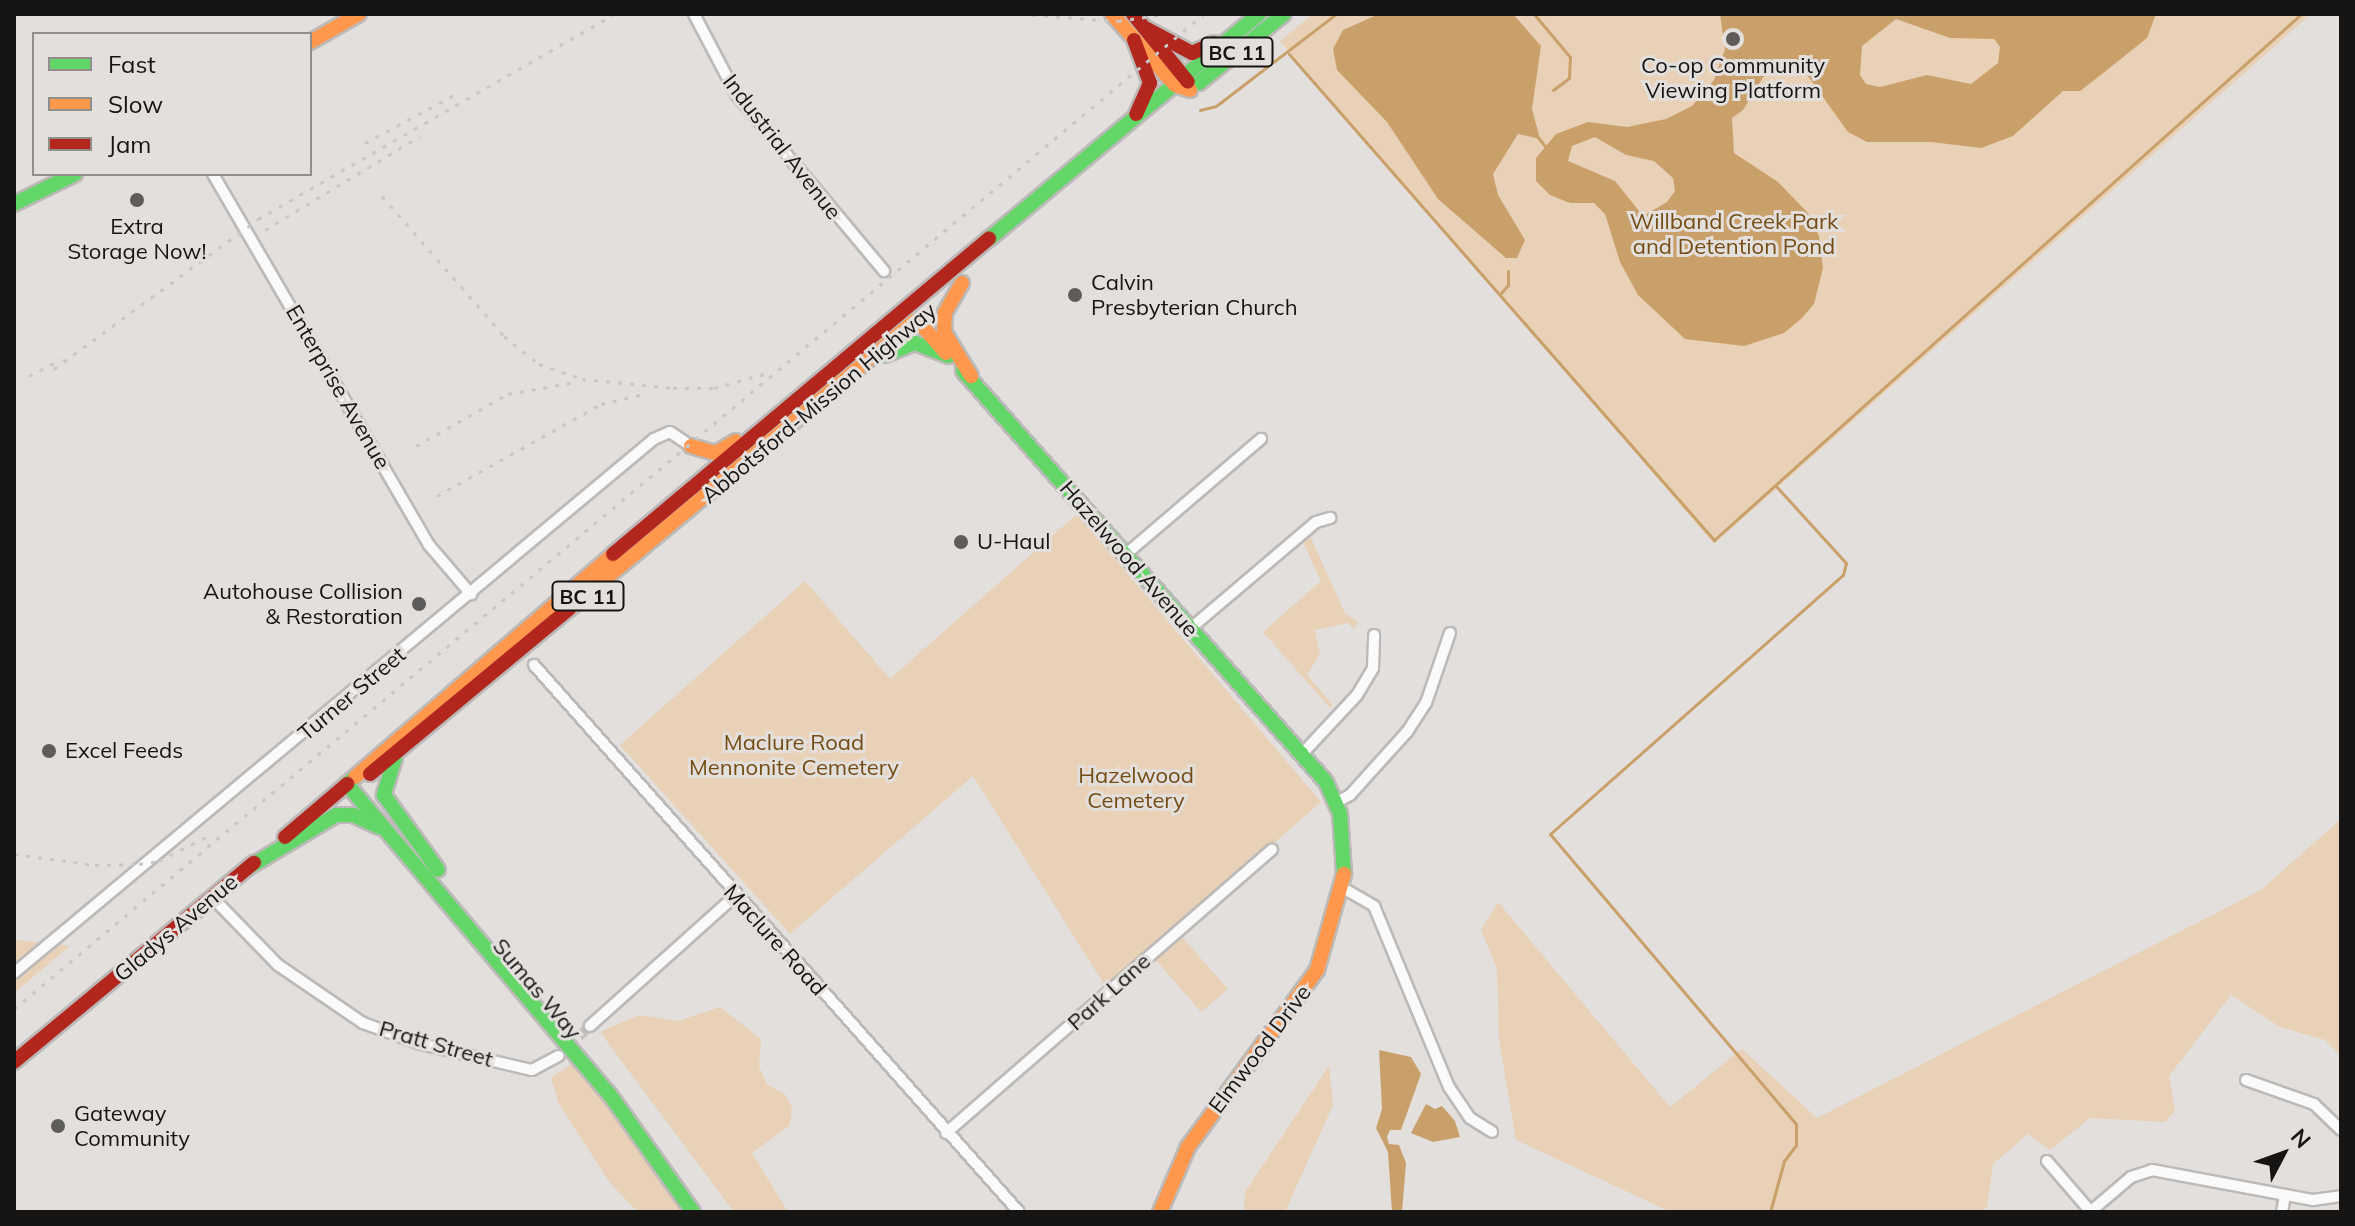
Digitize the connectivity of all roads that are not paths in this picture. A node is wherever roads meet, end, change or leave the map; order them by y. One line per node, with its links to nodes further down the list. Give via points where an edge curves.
1 (359, 14): 10 (main road)
2 (694, 14): 16 (street, Industrial Avenue, via 736,94)
3 (1112, 14): 9 (main road)
4 (1133, 14): 8 (main road)
5 (1250, 14): 8 (main road, via 1200,52 1168,44)
6 (1259, 14): 11 (main road, Abbotsford-Mission Highway / BC 11)
7 (1284, 14): 11 (main road, Abbotsford-Mission Highway / BC 11)
8 (1147, 29): 11 (main road)
9 (1134, 40): 11 (main road); 12 (main road, via 1150,83)
10 (312, 41)
11 (1184, 84): 12 (main road, Abbotsford-Mission Highway / BC 11); 17 (main road, Abbotsford-Mission Highway / BC 11)
12 (1128, 125): 18 (main road, Abbotsford-Mission Highway / BC 11)
13 (71, 176): 15 (main road)
14 (214, 176): 28 (street, Enterprise Avenue, via 429,545)
15 (14, 204)
16 (884, 271)
17 (962, 283): 19 (main road, Abbotsford-Mission Highway / BC 11); 22 (main road, via 945,313 944,332)
18 (923, 298): 19 (main road); 20 (main road, Abbotsford-Mission Highway / BC 11)
19 (917, 320): 20 (main road, Abbotsford-Mission Highway / BC 11); 21 (main road, Hazelwood Avenue)
20 (863, 356): 21 (main road, via 915,343); 24 (main road, via 824,369 723,451); 25 (main road, Abbotsford-Mission Highway / BC 11); 34 (main road, Abbotsford-Mission Highway / BC 11)
21 (949, 356): 22 (main road, Hazelwood Avenue)
22 (971, 376): 27 (main road, Hazelwood Avenue)
23 (1261, 439): 27 (street)
24 (691, 446): 25 (main road, via 693,478); 28 (street, Turner Street, via 670,432 654,439)
25 (664, 510): 35 (main road, Abbotsford-Mission Highway / BC 11)
26 (1330, 518): 29 (street, via 1316,522)
27 (1125, 555): 29 (main road, Hazelwood Avenue)
28 (471, 594): 43 (street, Turner Street, via 203,819 139,864)
29 (1191, 628): 33 (main road, Hazelwood Avenue)
30 (1450, 633): 36 (street, via 1426,703 1407,732 1350,795)
31 (1374, 635): 33 (street, via 1373,668 1357,695)
32 (534, 665): 41 (street, Maclure Road)
33 (1302, 754): 36 (main road, Hazelwood Avenue)
34 (395, 757): 35 (main road, Abbotsford-Mission Highway / BC 11); 39 (main road, via 384,795)
35 (350, 784): 38 (main road, Gladys Avenue); 39 (main road, Sumas Way)
36 (1337, 802): 40 (main road, Elmwood Drive, via 1346,844)
37 (1272, 850): 50 (street, Park Lane)
38 (249, 867): 39 (main road, via 330,817 353,815 378,825); 42 (main road, Gladys Avenue)
39 (433, 874): 55 (main road, Sumas Way, via 610,1095); 56 (main road, Sumas Way, via 622,1091)
40 (1343, 888): 49 (street, via 1374,906 1449,1087 1470,1118); 58 (main road, Elmwood Drive, via 1317,970 1188,1147)
41 (735, 896): 44 (street); 50 (street, Maclure Road)
42 (212, 897): 45 (street, Pratt Street, via 278,965 363,1023 421,1044 532,1070); 46 (main road, Gladys Avenue)
43 (14, 973)
44 (590, 1026)
45 (558, 1056)
46 (14, 1062)
47 (2246, 1080): 48 (street, via 2314,1104)
48 (2341, 1130)
49 (1492, 1132)
50 (946, 1133): 57 (street, Maclure Road)
51 (2047, 1161): 54 (street)
52 (2285, 1195): 53 (street); 54 (street, via 2152,1170 2131,1177); 59 (street)
53 (2341, 1196)
54 (2086, 1210)
55 (693, 1212)
56 (707, 1212)
57 (1019, 1212)
58 (1160, 1212)
59 (2282, 1212)

